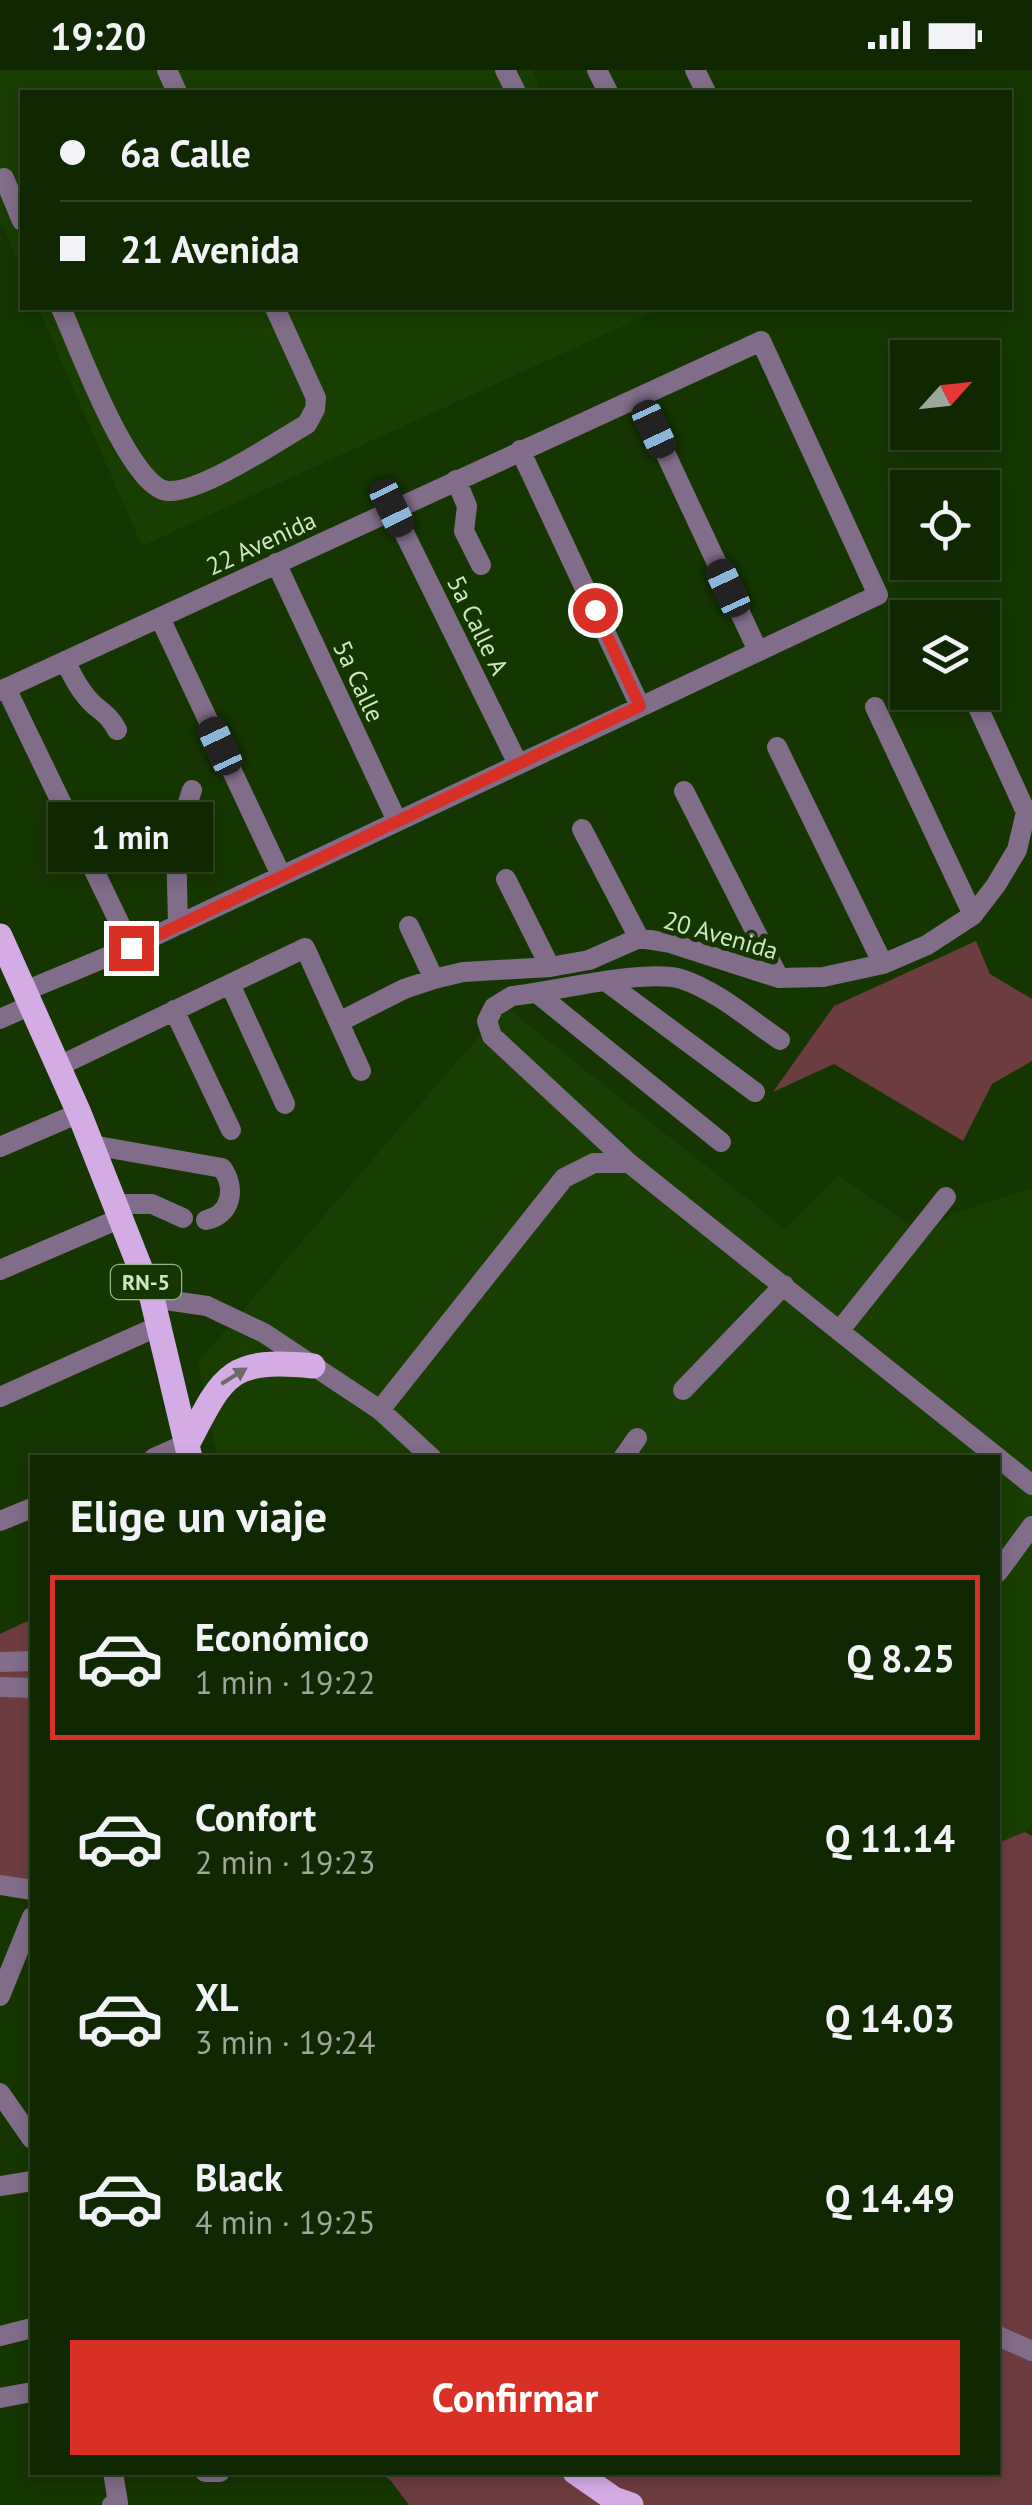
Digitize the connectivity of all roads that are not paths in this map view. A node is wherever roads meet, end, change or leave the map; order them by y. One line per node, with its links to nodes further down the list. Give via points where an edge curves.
1 (4, 178): 2 (street)
2 (20, 215)
3 (62, 310): 4 (street, via 130,460 150,485 172,492 218,475 307,424 316,398)
4 (276, 310)
5 (639, 397): 6 (street, 22 Avenida); 12 (street); 12 (street, 22 Avenida, via 761,340 878,595)
6 (520, 450): 7 (street, 22 Avenida); 15 (street)
7 (456, 480): 8 (street, 22 Avenida); 10 (street, via 467,506 464,532)
8 (392, 508): 9 (street, 22 Avenida); 20 (street, 5a Calle A)
9 (276, 563): 11 (street, 22 Avenida); 23 (street, 5a Calle)
10 (481, 566)
11 (160, 618): 13 (street, 22 Avenida); 25 (street)
12 (758, 651): 15 (street)
13 (65, 662): 14 (street, 22 Avenida); 18 (street)
14 (3, 689): 32 (street)
15 (640, 706): 20 (street)
16 (875, 708): 27 (street)
17 (978, 710): 27 (street, 20 Avenida, via 1026,812 1016,850)
18 (117, 730)
19 (777, 746): 33 (street)
20 (518, 764): 23 (street)
21 (192, 790): 28 (street, via 176,840)
22 (684, 790): 35 (street)
23 (397, 821): 25 (street)
24 (582, 829): 31 (street)
25 (281, 875): 28 (street)
26 (506, 879): 34 (street)
27 (973, 915): 33 (street, 20 Avenida)
28 (178, 925): 32 (street)
29 (409, 926): 36 (street)
30 (0, 936): 40 (main road, RN-5)
31 (639, 938): 34 (street, 20 Avenida, via 589,960); 35 (street, 20 Avenida)
32 (131, 948): 40 (street)
33 (883, 964): 35 (street, 20 Avenida)
34 (550, 967): 36 (street, 20 Avenida)
35 (779, 978)
36 (434, 979): 43 (street, 20 Avenida)
37 (608, 982): 39 (street); 44 (street, via 676,977); 47 (street)
38 (230, 984): 41 (street); 43 (street, via 306,948); 48 (street)
39 (538, 994): 51 (street); 54 (street, via 512,996 494,1007 487,1020 492,1036)
40 (28, 998): 42 (street); 45 (main road, RN-5)
41 (174, 1010): 45 (street); 50 (street)
42 (0, 1019)
43 (339, 1022): 46 (street)
44 (780, 1040)
45 (59, 1066): 49 (main road, RN-5)
46 (361, 1071)
47 (755, 1092)
48 (285, 1104)
49 (80, 1112): 52 (main road, RN-5); 53 (street)
50 (231, 1130)
51 (721, 1142)
52 (92, 1145): 56 (main road, RN-5); 58 (street, via 222,1168 230,1200)
53 (0, 1147)
54 (630, 1162): 60 (street); 67 (street, via 594,1163 564,1178)
55 (946, 1197): 63 (street)
56 (118, 1210): 57 (street, via 152,1204); 59 (street); 61 (main road, RN-5)
57 (183, 1218)
58 (206, 1220)
59 (0, 1270)
60 (784, 1285): 63 (street); 65 (street)
61 (152, 1298): 62 (main road, RN-5); 64 (street, via 234,1316)
62 (161, 1325): 66 (street); 69 (main road, RN-5)
63 (840, 1330): 72 (street)
64 (314, 1366): 67 (street); 69 (main road, one-way to 64, via 219,1386 233,1373 259,1363)
65 (683, 1390)
66 (0, 1397)
67 (380, 1410): 70 (street)
68 (638, 1438): 71 (street)
69 (189, 1450)
70 (429, 1455)
71 (625, 1455)
72 (996, 1455)
73 (1000, 1458): 74 (street)
74 (1032, 1484)
75 (30, 1509): 76 (street)
76 (0, 1521)
77 (1032, 1526): 78 (street)
78 (1000, 1569)
79 (30, 1661): 80 (street)
80 (0, 1662)
81 (0, 1687): 82 (street)
82 (30, 1688)
83 (0, 1885): 84 (street)
84 (30, 1890)
85 (30, 1922): 86 (street)
86 (0, 1996)
87 (0, 2093): 88 (street)
88 (30, 2135)
89 (30, 2181): 90 (street)
90 (0, 2186)
91 (30, 2328): 92 (street)
92 (0, 2336)
93 (1000, 2337): 94 (street)
94 (1032, 2351)
95 (30, 2392): 96 (street)
96 (0, 2398)
97 (113, 2475): 99 (street)
98 (579, 2475): 100 (main road)
99 (115, 2504)
100 (631, 2505)

